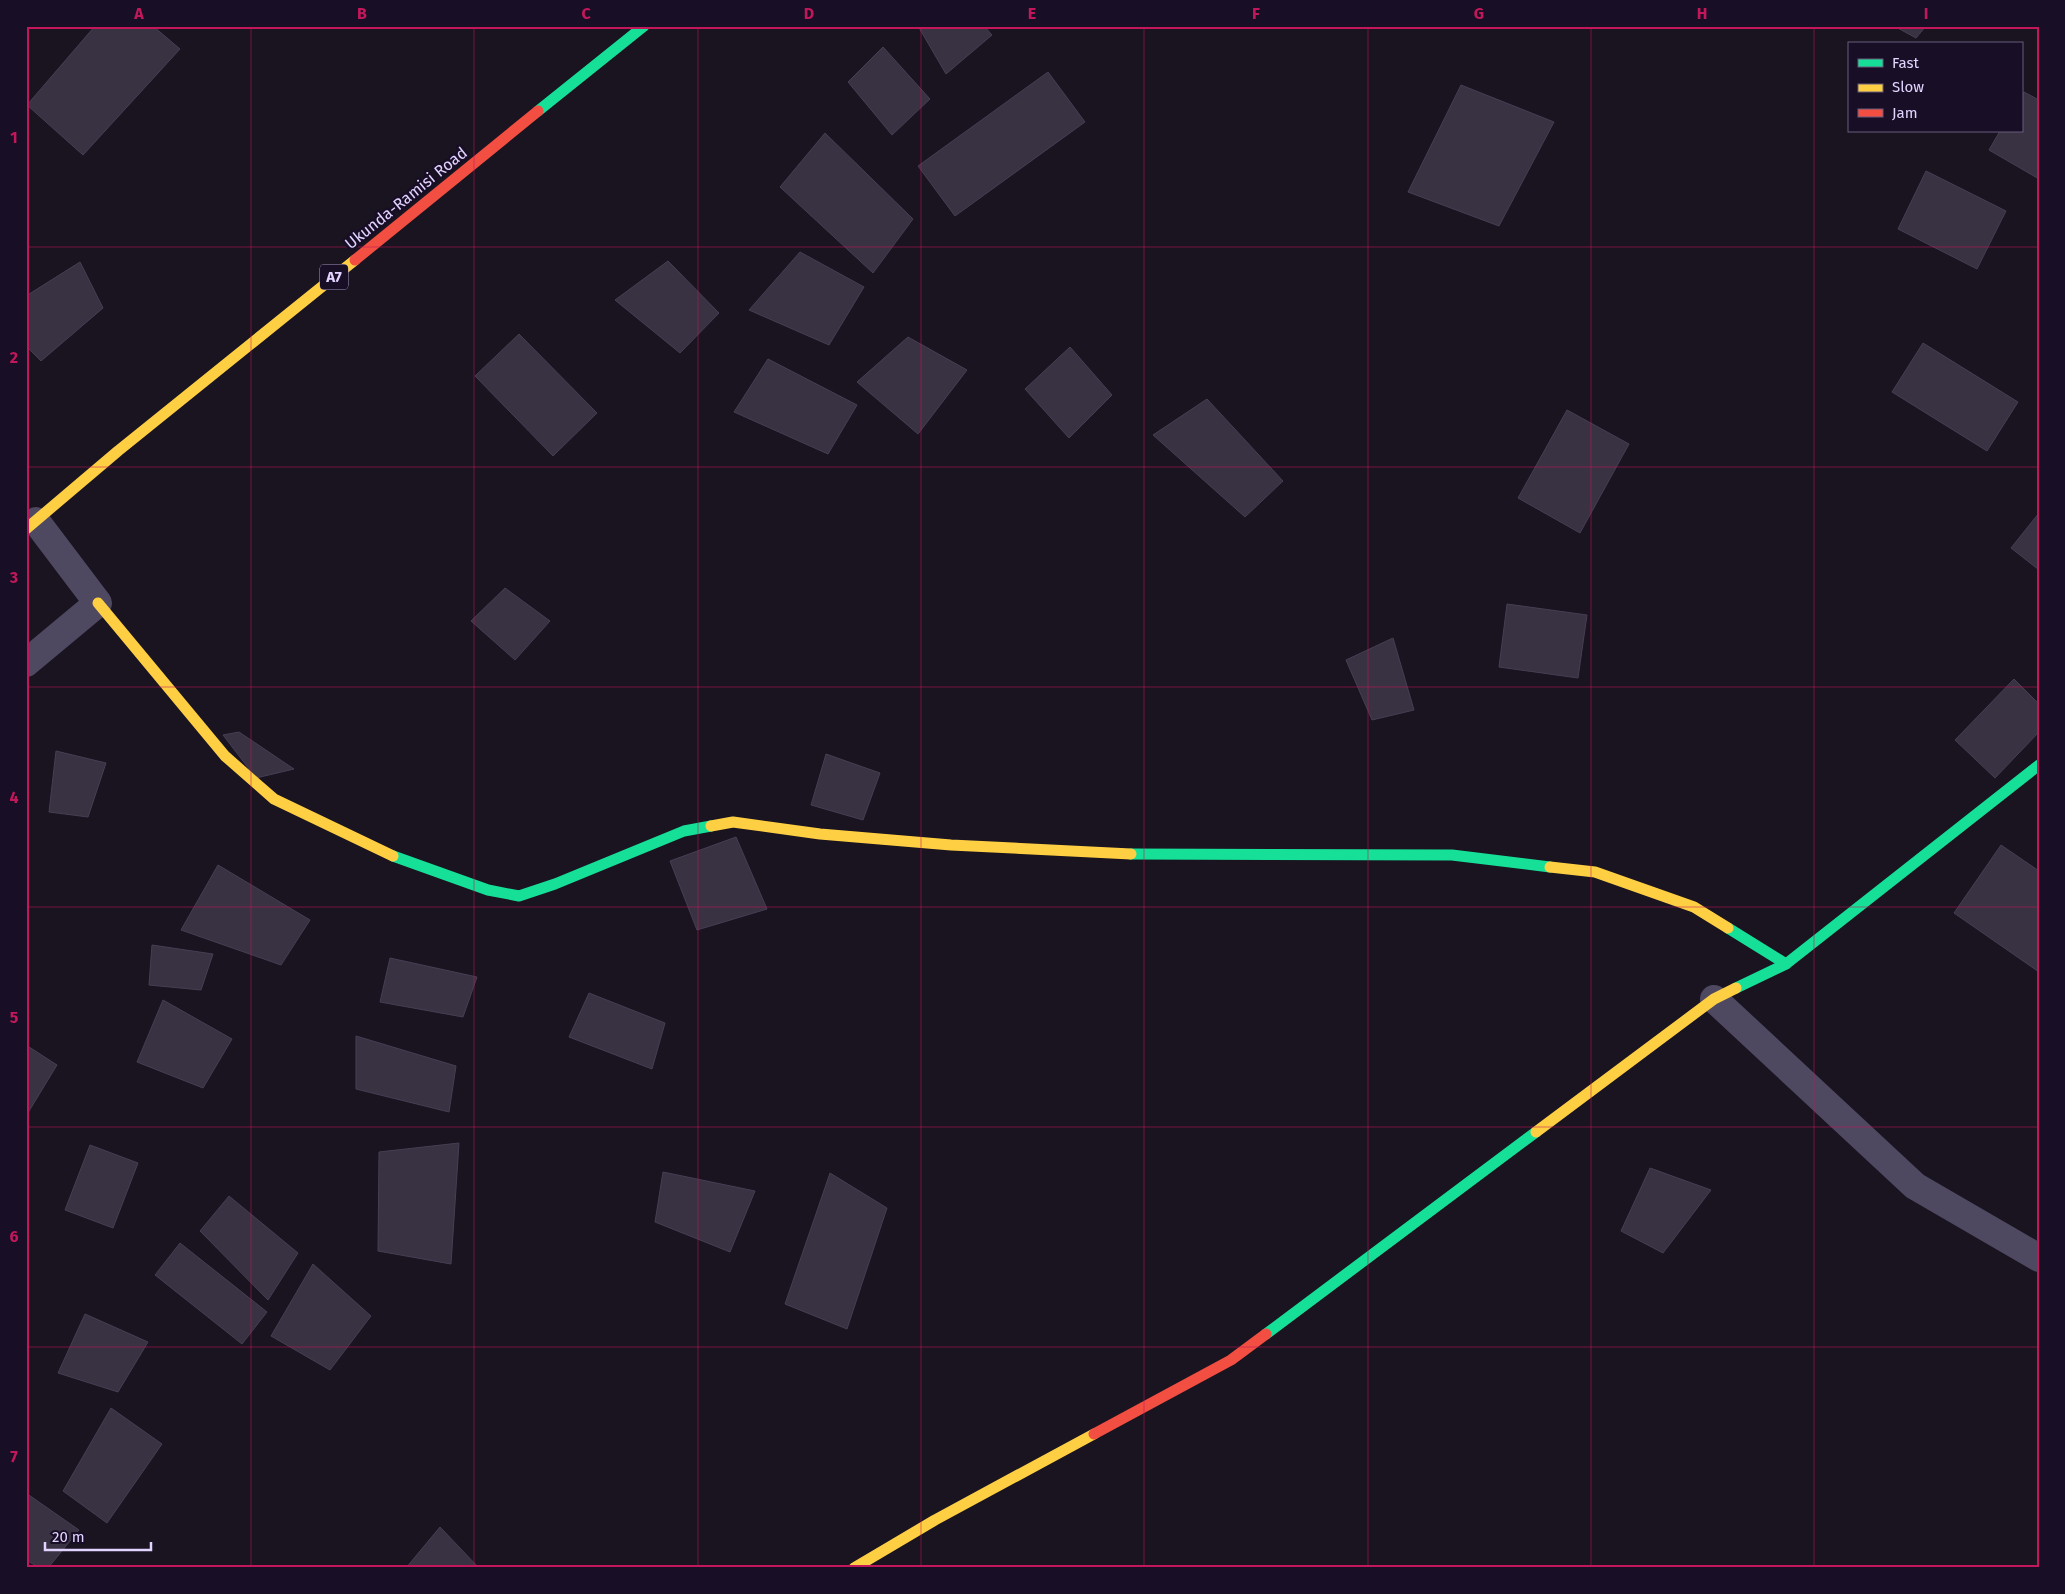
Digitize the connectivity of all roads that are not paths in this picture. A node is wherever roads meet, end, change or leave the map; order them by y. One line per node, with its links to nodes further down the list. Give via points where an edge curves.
1 (644, 26): 2 (main road, Ukunda-Ramisi Road / A7)
2 (31, 525): 3 (street)
3 (98, 603): 4 (street); 6 (main road, via 225,756 274,799 399,859 488,890 519,896 684,831 733,822 820,834 951,845 1115,854 1452,855 1595,872 1694,907)
4 (26, 663)
5 (2039, 765): 6 (main road)
6 (1786, 964): 7 (main road)
7 (1714, 999): 8 (street, via 1915,1186); 9 (main road, via 1231,1360 935,1520)
8 (2039, 1258)
9 (854, 1568)

